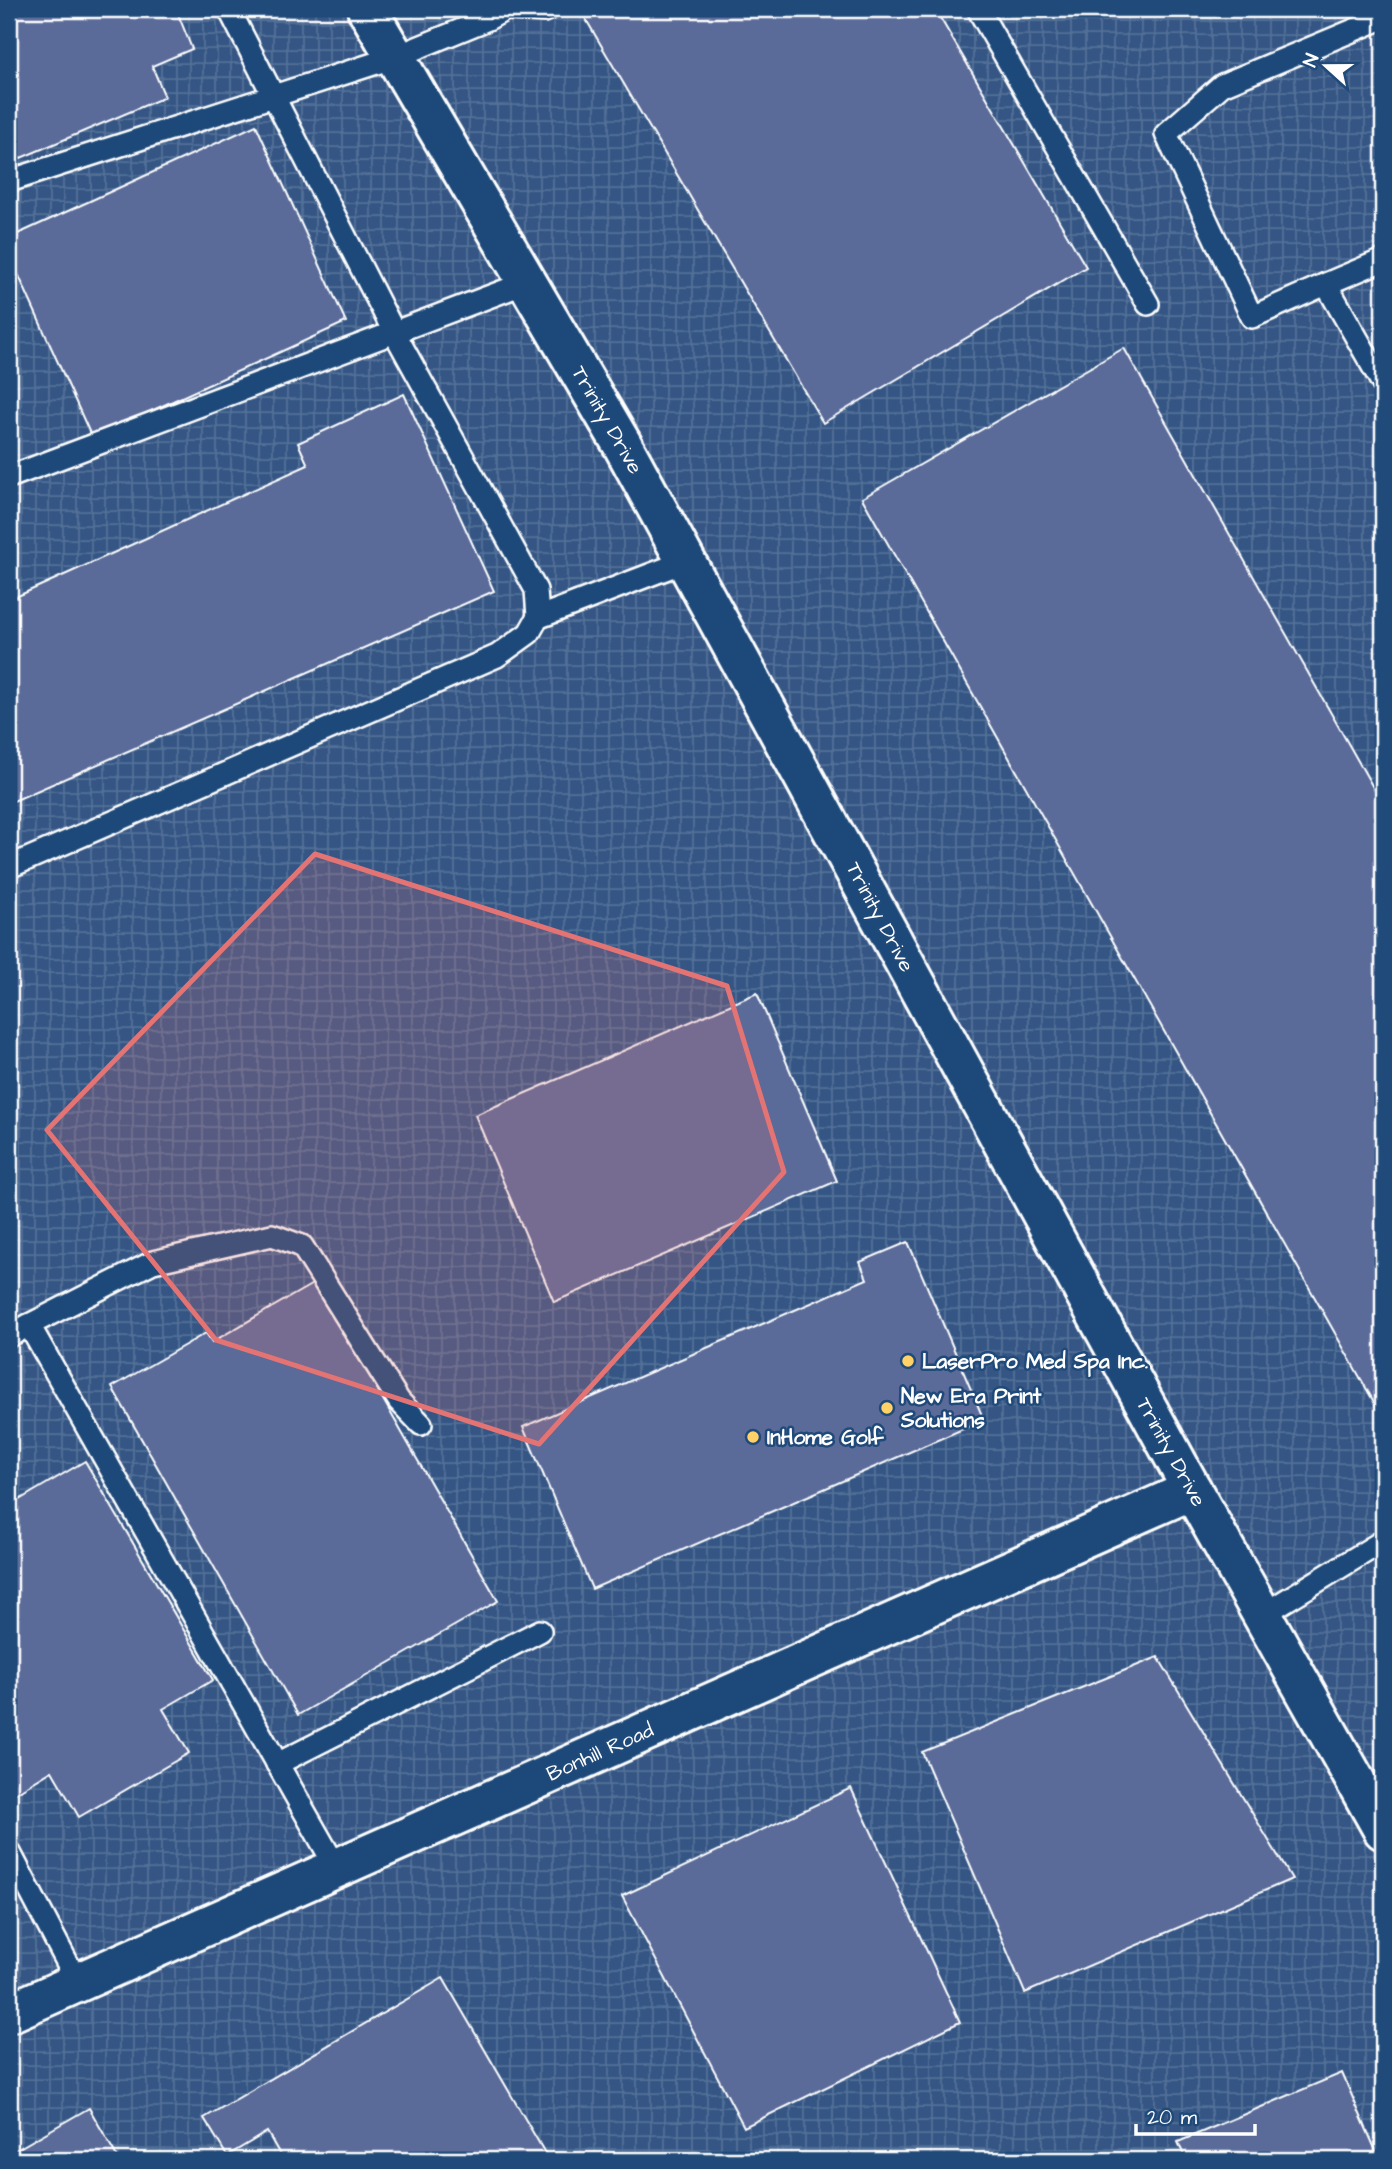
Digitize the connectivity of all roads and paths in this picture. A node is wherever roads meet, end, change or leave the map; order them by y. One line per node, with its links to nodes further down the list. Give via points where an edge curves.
1 (229, 9): 8 (lane)
2 (367, 9): 7 (street, Trinity Drive)
3 (506, 9): 4 (lane); 7 (lane)
4 (549, 9)
5 (978, 9): 13 (lane)
6 (1383, 18): 12 (lane, via 1222,85 1166,134 1252,317)
7 (395, 57): 8 (lane); 11 (street, Trinity Drive)
8 (273, 96): 9 (lane); 14 (lane)
9 (9, 181)
10 (1383, 260): 12 (lane)
11 (528, 282): 14 (lane); 17 (street, Trinity Drive)
12 (1326, 284): 15 (lane)
13 (1148, 304)
14 (394, 332): 16 (lane); 18 (lane, via 536,590)
15 (1383, 384)
16 (9, 476)
17 (686, 561): 18 (lane); 23 (street, Trinity Drive)
18 (537, 618): 19 (lane, via 529,634 497,656)
19 (9, 867)
20 (29, 1325): 21 (lane); 22 (lane, via 153,1262 272,1235 302,1247 399,1401); 27 (lane)
21 (9, 1336)
22 (421, 1424)
23 (1192, 1490): 25 (street, Trinity Drive); 30 (street, Bonhill Road)
24 (1382, 1545): 25 (lane)
25 (1262, 1615): 28 (street, Trinity Drive)
26 (540, 1631): 27 (lane)
27 (277, 1764): 30 (lane)
28 (1383, 1830)
29 (9, 1851): 31 (lane)
30 (337, 1869): 31 (street, Bonhill Road)
31 (78, 1983): 32 (street, Bonhill Road)
32 (9, 2013)

